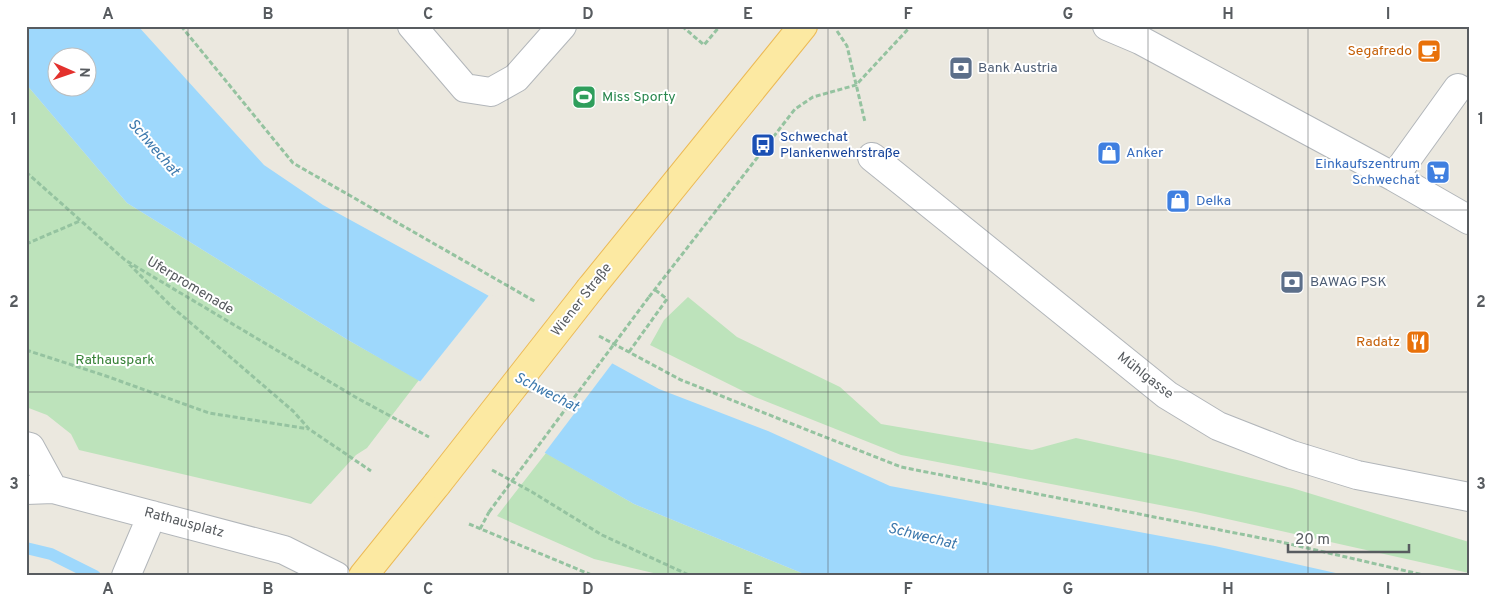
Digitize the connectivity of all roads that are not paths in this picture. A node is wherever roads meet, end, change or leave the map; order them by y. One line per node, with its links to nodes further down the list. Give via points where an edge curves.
1 (412, 26): 2 (street, via 465,88 491,92 516,78)
2 (562, 26)
3 (1107, 26): 7 (street, via 1140,40)
4 (797, 28): 16 (main road, Wiener Straße, bridge)
5 (1458, 88): 7 (street)
6 (872, 157): 12 (street, Mühlgasse, via 1167,395 1218,426 1292,455 1357,475)
7 (1394, 176): 8 (street)
8 (1469, 220)
9 (26, 446): 10 (street, via 30,447)
10 (54, 489): 11 (street, Rathausplatz); 13 (street, Rathausplatz)
11 (26, 490)
12 (1469, 497)
13 (152, 515): 14 (street); 15 (street, Rathausplatz, via 284,550)
14 (130, 567)
15 (336, 576)
16 (363, 576)

